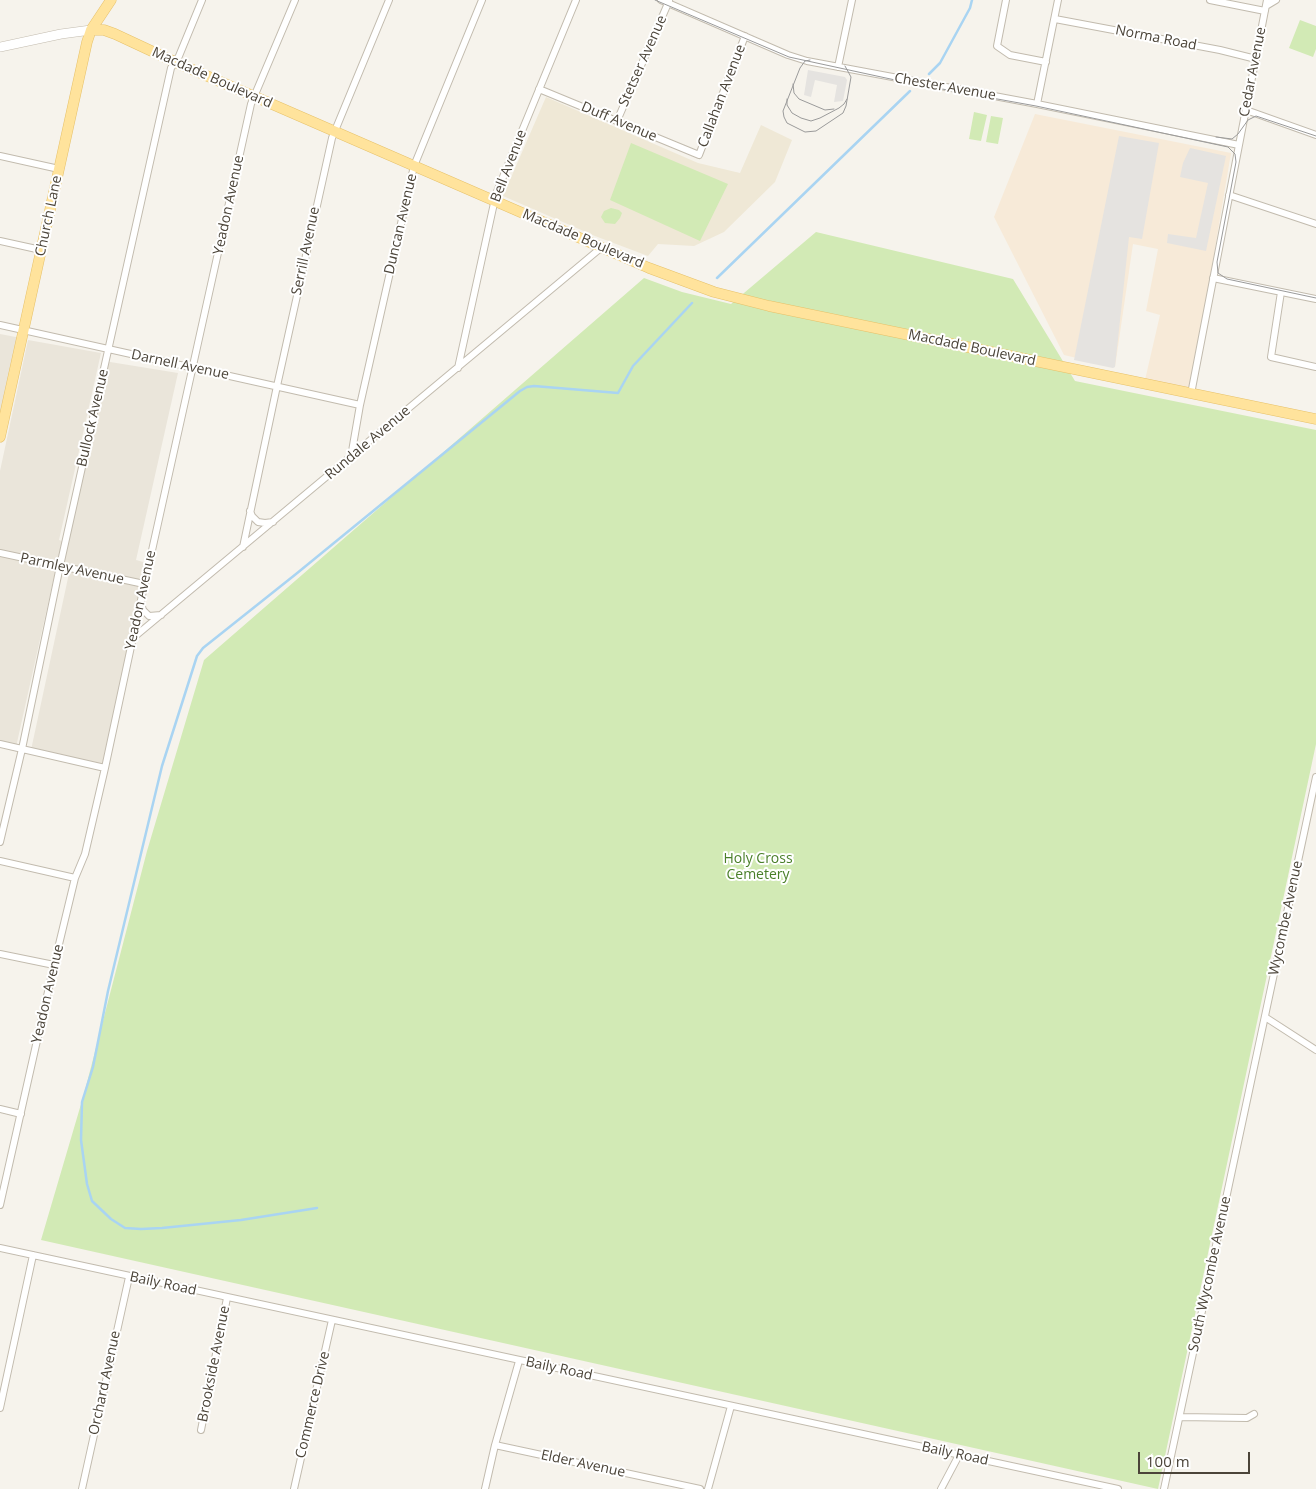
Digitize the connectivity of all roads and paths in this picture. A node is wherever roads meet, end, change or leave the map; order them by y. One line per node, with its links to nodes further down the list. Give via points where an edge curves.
1 (111, 0): 16 (main road, Church Lane)
2 (202, 0): 20 (street, Bullock Avenue)
3 (295, 0): 24 (street, Yeadon Avenue)
4 (389, 0): 28 (street, Serrill Avenue)
5 (482, 0): 33 (street, Duncan Avenue)
6 (576, 0): 23 (street, Bell Avenue)
7 (660, 0): 13 (street, Chester Avenue)
8 (852, 0): 22 (street)
9 (1006, 0): 21 (street, via 997,46 1010,55)
10 (1058, 0): 15 (street)
11 (1210, 0): 14 (street)
12 (1276, 0): 14 (street)
13 (669, 2): 17 (street, Chester Avenue); 27 (street, Stetser Avenue)
14 (1266, 6): 19 (street, Cedar Avenue)
15 (1055, 19): 19 (street, Norma Road); 21 (street)
16 (91, 30): 18 (street, Macdade Boulevard); 20 (main road, Macdade Boulevard, via 104,30); 34 (main road, Church Lane)
17 (745, 36): 22 (street, Chester Avenue, via 788,55); 31 (street, Callahan Avenue)
18 (0, 47)
19 (1256, 59): 26 (street, Cedar Avenue)
20 (175, 62): 24 (main road, Macdade Boulevard); 46 (street, Bullock Avenue, via 171,68)
21 (1046, 62): 25 (street)
22 (838, 67): 25 (street, Chester Avenue)
23 (539, 88): 27 (street, Duff Avenue); 36 (street, Bell Avenue)
24 (255, 97): 28 (main road, Macdade Boulevard); 48 (street, Yeadon Avenue)
25 (1037, 104): 30 (street, Chester Avenue)
26 (1246, 110): 29 (street); 30 (street, Cedar Avenue)
27 (617, 121): 31 (street, Duff Avenue)
28 (334, 131): 33 (main road, Macdade Boulevard); 50 (street, Serrill Avenue)
29 (1316, 135)
30 (1239, 145): 35 (street, Cedar Avenue)
31 (699, 155)
32 (0, 156): 34 (street)
33 (414, 166): 36 (main road, Macdade Boulevard); 52 (street, Duncan Avenue)
34 (59, 169): 40 (main road, Church Lane)
35 (1230, 195): 37 (street); 41 (street, Cedar Avenue)
36 (494, 200): 39 (main road, Macdade Boulevard); 49 (street, Bell Avenue)
37 (1316, 224)
38 (0, 241): 40 (street)
39 (602, 248): 49 (street, Rundale Avenue); 51 (main road, Macdade Boulevard, via 682,281 732,297)
40 (41, 250): 45 (main road, Church Lane)
41 (1213, 278): 42 (street); 51 (street, Cedar Avenue)
42 (1281, 292): 43 (street); 47 (street, via 1271,358)
43 (1316, 299)
44 (0, 325): 45 (street, Darnell Avenue)
45 (24, 331): 46 (street, Darnell Avenue); 54 (main road, Church Lane)
46 (109, 350): 48 (street, Darnell Avenue); 60 (street, Bullock Avenue)
47 (1316, 367)
48 (193, 368): 50 (street, Darnell Avenue); 61 (street, Yeadon Avenue)
49 (458, 368): 55 (street, Rundale Avenue)
50 (276, 386): 52 (street, Darnell Avenue); 56 (street, Serrill Avenue)
51 (1191, 394): 53 (main road, Macdade Boulevard)
52 (360, 405): 55 (street, Duncan Avenue)
53 (1316, 419)
54 (0, 437)
55 (351, 457): 57 (street, Rundale Avenue)
56 (250, 511): 57 (street, via 258,522); 58 (street, Serrill Avenue)
57 (274, 521): 58 (street, Rundale Avenue)
58 (243, 547): 63 (street, Rundale Avenue)
59 (0, 553): 60 (street, Parmley Avenue)
60 (60, 566): 61 (street, Parmley Avenue); 66 (street, Bullock Avenue)
61 (144, 584): 62 (street, Yeadon Avenue)
62 (141, 600): 63 (street, via 143,610 149,616); 64 (street, Yeadon Avenue)
63 (162, 614): 64 (street, Rundale Avenue)
64 (133, 638): 67 (street, Yeadon Avenue)
65 (0, 744): 66 (street)
66 (22, 749): 67 (street); 69 (street, Bullock Avenue)
67 (106, 768): 71 (street, Yeadon Avenue, via 85,854)
68 (1316, 777): 74 (street, Wycombe Avenue)
69 (0, 842)
70 (0, 861): 71 (street)
71 (75, 878): 73 (street, Yeadon Avenue)
72 (0, 954): 73 (street)
73 (54, 965): 78 (street, Yeadon Avenue)
74 (1265, 1017): 75 (street); 76 (street, Wycombe Avenue)
75 (1316, 1050)
76 (1256, 1059): 89 (street, South Wycombe Avenue)
77 (0, 1109): 78 (street)
78 (21, 1114): 79 (street, Yeadon Avenue)
79 (0, 1205)
80 (0, 1248): 81 (street, Baily Road)
81 (33, 1255): 82 (street, Baily Road); 87 (street)
82 (129, 1277): 83 (street, Baily Road); 93 (street, Orchard Avenue)
83 (227, 1298): 84 (street, Baily Road); 90 (street, Brookside Avenue)
84 (332, 1320): 85 (street, Baily Road); 94 (street, Commerce Drive)
85 (519, 1360): 86 (street, Baily Road); 91 (street)
86 (731, 1406): 92 (street, Baily Road); 97 (street)
87 (0, 1408)
88 (1254, 1414): 89 (street, via 1247,1418)
89 (1180, 1416): 100 (street, South Wycombe Avenue)
90 (201, 1430)
91 (495, 1445): 95 (street); 96 (street, Elder Avenue)
92 (959, 1455): 98 (street); 99 (street, Baily Road)
93 (82, 1489)
94 (294, 1489)
95 (485, 1489)
96 (700, 1489)
97 (708, 1489)
98 (941, 1489)
99 (1118, 1489)
100 (1164, 1489)

